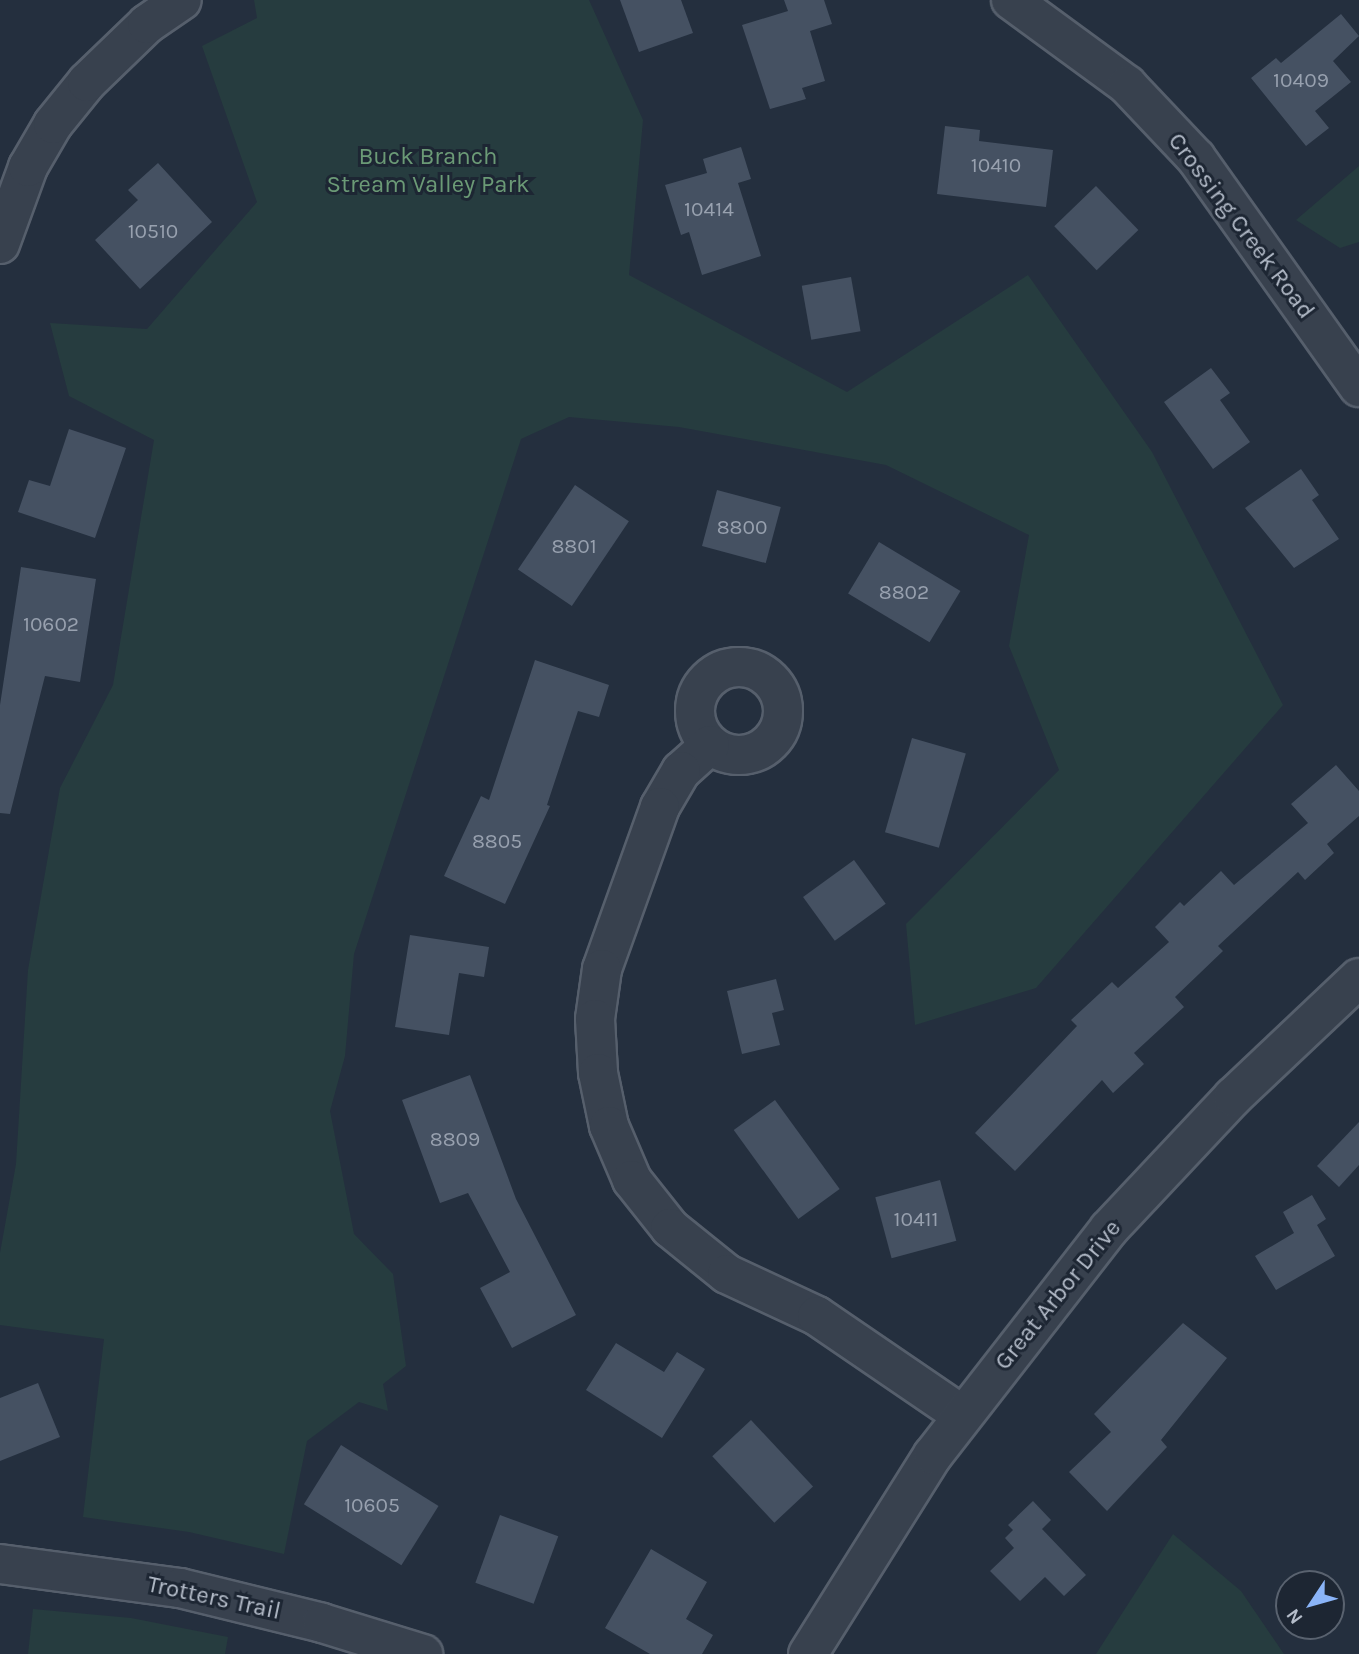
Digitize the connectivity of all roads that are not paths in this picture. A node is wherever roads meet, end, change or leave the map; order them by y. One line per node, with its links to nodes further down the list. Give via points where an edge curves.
1 (181, 0): 3 (street, via 147,24 97,72 53,124 28,167)
2 (1011, 0): 4 (street, Crossing Creek Road, via 1127,85 1196,158)
3 (0, 244)
4 (1359, 387)
5 (710, 745): 7 (street, via 681,771 660,807 602,969 595,1019 598,1073 609,1126 632,1180 670,1228 727,1274 817,1316)
6 (1359, 978): 7 (street, Great Arbor Drive, via 1233,1097 1108,1229)
7 (962, 1415): 10 (street, Great Arbor Drive)
8 (0, 1564): 9 (street, Trotters Trail, via 180,1588)
9 (424, 1654)
10 (808, 1654)

